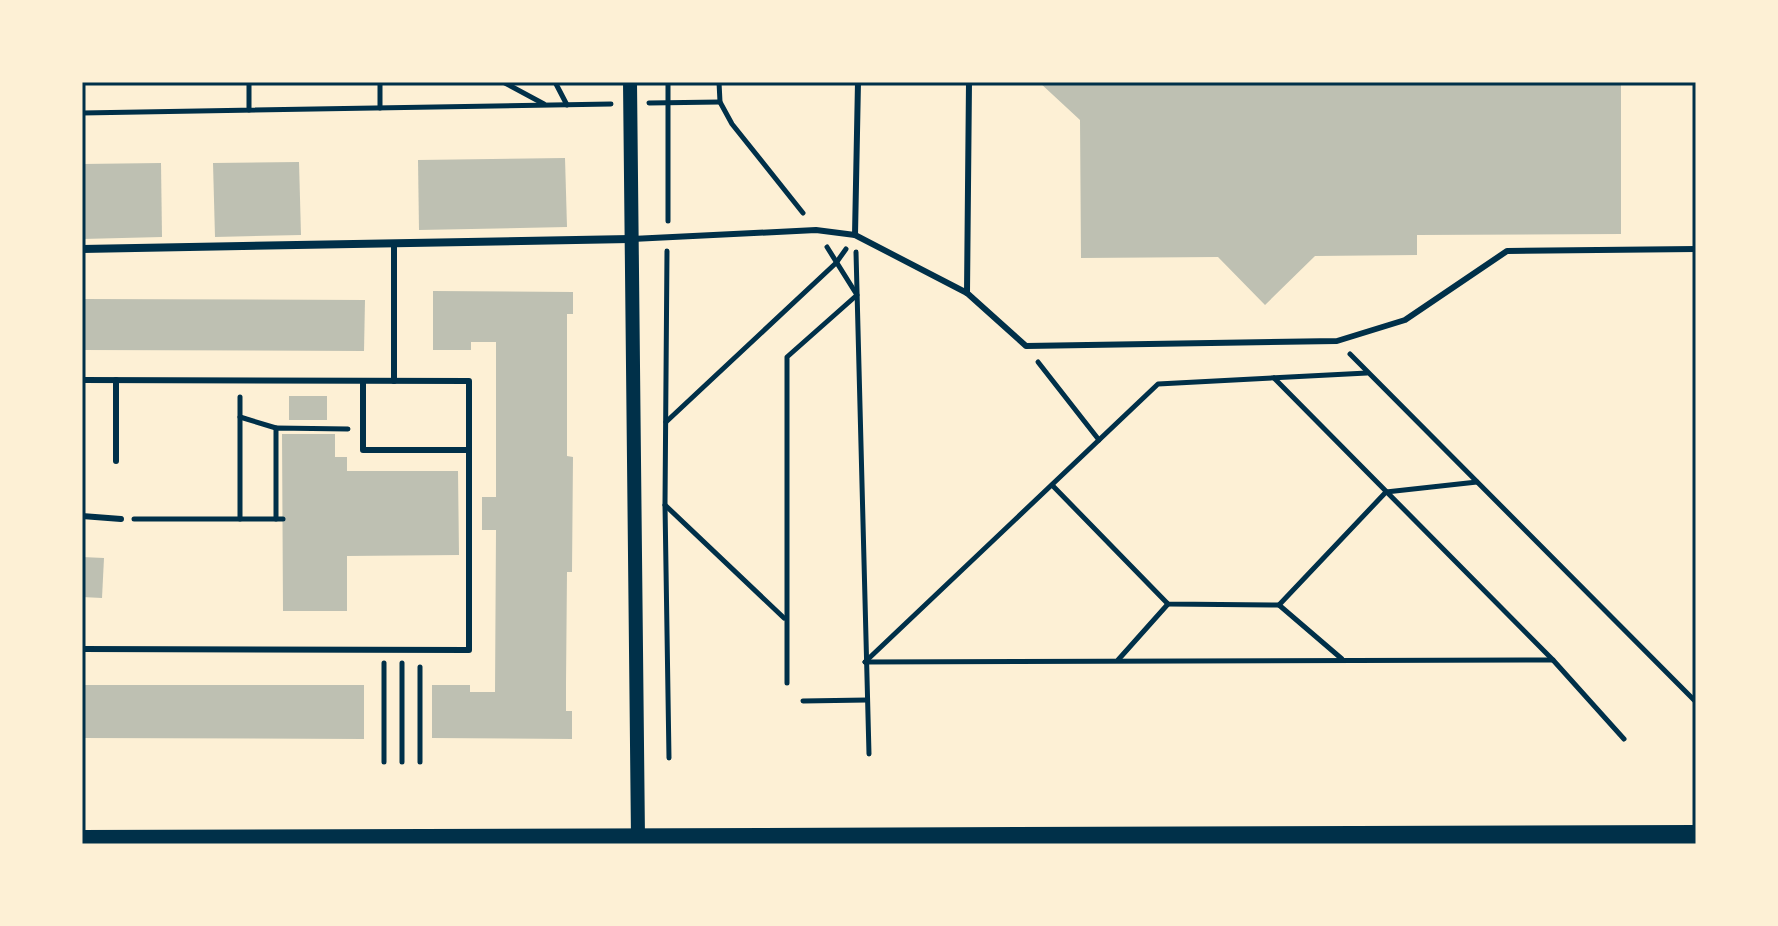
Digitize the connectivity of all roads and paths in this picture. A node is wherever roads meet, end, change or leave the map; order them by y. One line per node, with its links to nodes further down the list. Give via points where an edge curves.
1 (249, 82): 14 (path)
2 (380, 82): 13 (path)
3 (503, 82): 11 (path)
4 (555, 82): 12 (path)
5 (630, 82): 19 (street)
6 (668, 82): 18 (path)
7 (719, 82): 16 (path, via 720,102 732,124)
8 (858, 82): 17 (lane)
9 (969, 82): 24 (lane)
10 (584, 104): 12 (path)
11 (546, 105): 12 (path); 13 (path)
12 (567, 105)
13 (380, 108): 14 (path)
14 (249, 110): 15 (path)
15 (82, 113)
16 (816, 230): 17 (lane); 18 (lane); 23 (path)
17 (855, 235): 23 (path); 24 (lane); 25 (path)
18 (668, 238): 19 (lane); 34 (path)
19 (630, 239): 20 (street); 71 (street)
20 (394, 243): 21 (street); 31 (lane)
21 (82, 249)
22 (1696, 249): 26 (lane, via 1507,251 1405,320 1337,341)
23 (836, 263): 25 (path); 34 (path)
24 (967, 293): 26 (lane)
25 (857, 295): 50 (path, via 787,357); 58 (path)
26 (1026, 346): 37 (path)
27 (1274, 378): 37 (path, via 1158,384); 40 (path, via 1367,373); 42 (path)
28 (82, 380): 29 (lane)
29 (116, 380): 30 (lane); 39 (lane)
30 (363, 381): 31 (lane); 36 (lane)
31 (394, 381): 38 (lane, via 469,381)
32 (240, 404): 33 (path)
33 (240, 417): 35 (path); 47 (path)
34 (666, 423): 43 (path)
35 (276, 428): 36 (path); 47 (path, via 280,519)
36 (363, 429): 38 (lane, via 363,450)
37 (1099, 440): 41 (path)
38 (469, 450): 54 (lane, via 469,650)
39 (116, 461)
40 (1477, 482): 42 (path); 62 (path)
41 (1052, 485): 48 (path); 58 (path)
42 (1386, 492): 49 (path); 56 (path)
43 (665, 505): 50 (path); 65 (path)
44 (82, 516): 45 (lane)
45 (121, 519)
46 (147, 519): 47 (path)
47 (240, 519)
48 (1168, 604): 49 (path); 57 (path)
49 (1279, 605): 55 (path)
50 (785, 619): 59 (path)
51 (82, 649): 52 (lane)
52 (384, 650): 53 (lane); 66 (path)
53 (402, 650): 54 (lane); 67 (path)
54 (420, 650): 68 (path)
55 (1343, 660): 56 (path); 57 (path)
56 (1553, 660): 63 (path)
57 (1117, 661): 58 (path)
58 (865, 662): 60 (path)
59 (787, 683)
60 (867, 700): 61 (path); 64 (path)
61 (803, 701)
62 (1696, 702)
63 (1624, 739)
64 (869, 754)
65 (669, 758)
66 (384, 762)
67 (402, 762)
68 (420, 762)
69 (1696, 835): 71 (main road)
70 (82, 840): 72 (main road)
71 (638, 841): 72 (main road)
72 (267, 842)

